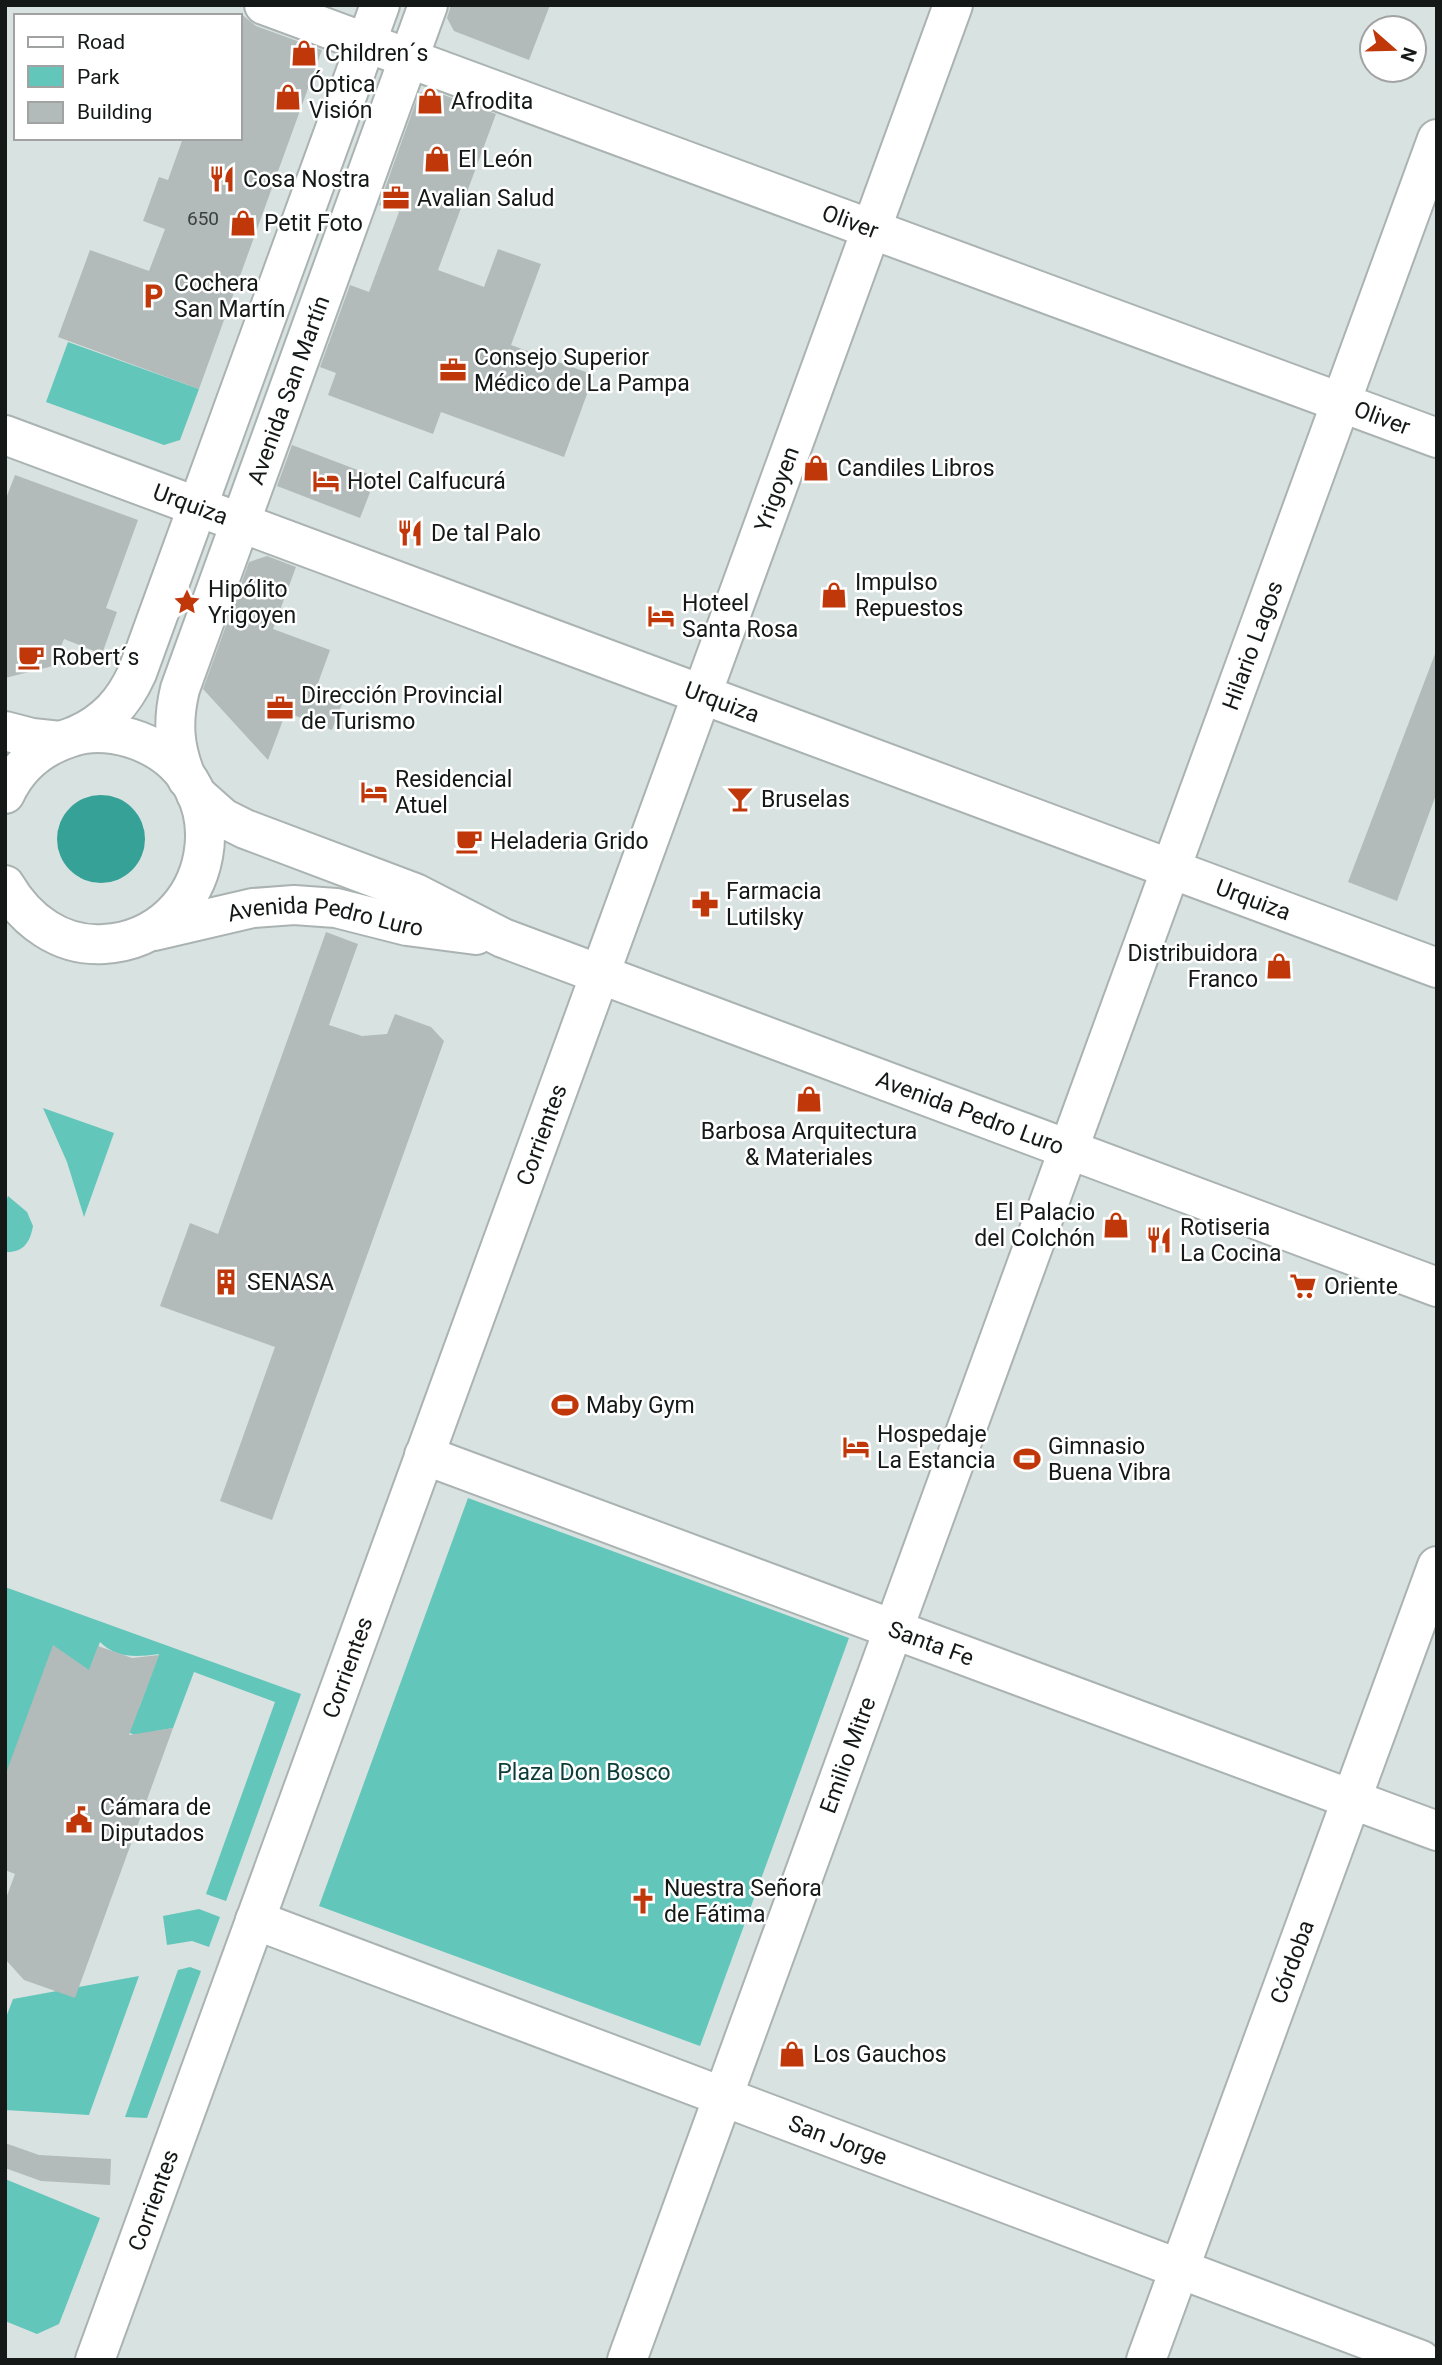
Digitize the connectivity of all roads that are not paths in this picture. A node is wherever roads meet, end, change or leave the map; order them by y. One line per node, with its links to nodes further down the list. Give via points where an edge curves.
1 (264, 5): 5 (street, Oliver)
2 (380, 5): 5 (street, Avenida San Martín)
3 (428, 5): 6 (street, Avenida San Martín)
4 (953, 5): 8 (street, Yrigoyen)
5 (366, 43): 6 (street, Oliver); 12 (street, Avenida San Martín)
6 (409, 58): 8 (street, Oliver); 13 (street, Avenida San Martín)
7 (1437, 139): 9 (street, Hilario Lagos)
8 (872, 229): 9 (street, Oliver); 14 (street, Yrigoyen)
9 (1341, 403): 11 (street, Oliver); 19 (street, Hilario Lagos)
10 (5, 435): 12 (street, Urquiza)
11 (1437, 438)
12 (198, 505): 13 (street, Urquiza); 16 (street, Avenida San Martín, via 125,697 107,717)
13 (241, 522): 14 (street, Urquiza); 17 (street, Avenida San Martín, via 177,702 175,742)
14 (702, 694): 19 (street, Urquiza); 24 (street, Yrigoyen)
15 (5, 731): 16 (street, via 32,738)
16 (68, 738): 17 (street, Avenida Pedro Luro, via 113,734 138,740 162,753); 18 (street, Avenida San Martín, via 30,759)
17 (191, 787): 21 (street, Avenida San Martín, via 205,829 197,881 177,911); 22 (street, Avenida Pedro Luro, via 223,818 245,829 415,893)
18 (5, 794)
19 (1171, 869): 23 (street, Urquiza); 25 (street, Hilario Lagos)
20 (5, 885): 21 (street, via 23,912 66,939 108,944)
21 (148, 932): 22 (street, Avenida Pedro Luro, via 253,908 294,905)
22 (503, 938): 24 (street, Avenida Pedro Luro)
23 (1437, 968)
24 (600, 974): 25 (street, Avenida Pedro Luro); 27 (street, Corrientes)
25 (1069, 1150): 26 (street, Avenida Pedro Luro); 29 (street, Emilio Mitre)
26 (1437, 1287)
27 (424, 1455): 29 (street, Santa Fe); 32 (street, Corrientes)
28 (1437, 1566): 30 (street, Córdoba)
29 (894, 1630): 30 (street, Santa Fe); 33 (street, Emilio Mitre)
30 (1351, 1800): 31 (street, Santa Fe); 34 (street, Córdoba)
31 (1437, 1831)
32 (255, 1920): 33 (street, San Jorge); 35 (street, Corrientes)
33 (723, 2097): 34 (street, San Jorge); 36 (street, Emilio Mitre)
34 (1179, 2269): 37 (street, Córdoba); 38 (street, San Jorge)
35 (95, 2360)
36 (627, 2360)
37 (1146, 2360)
38 (1421, 2360)

